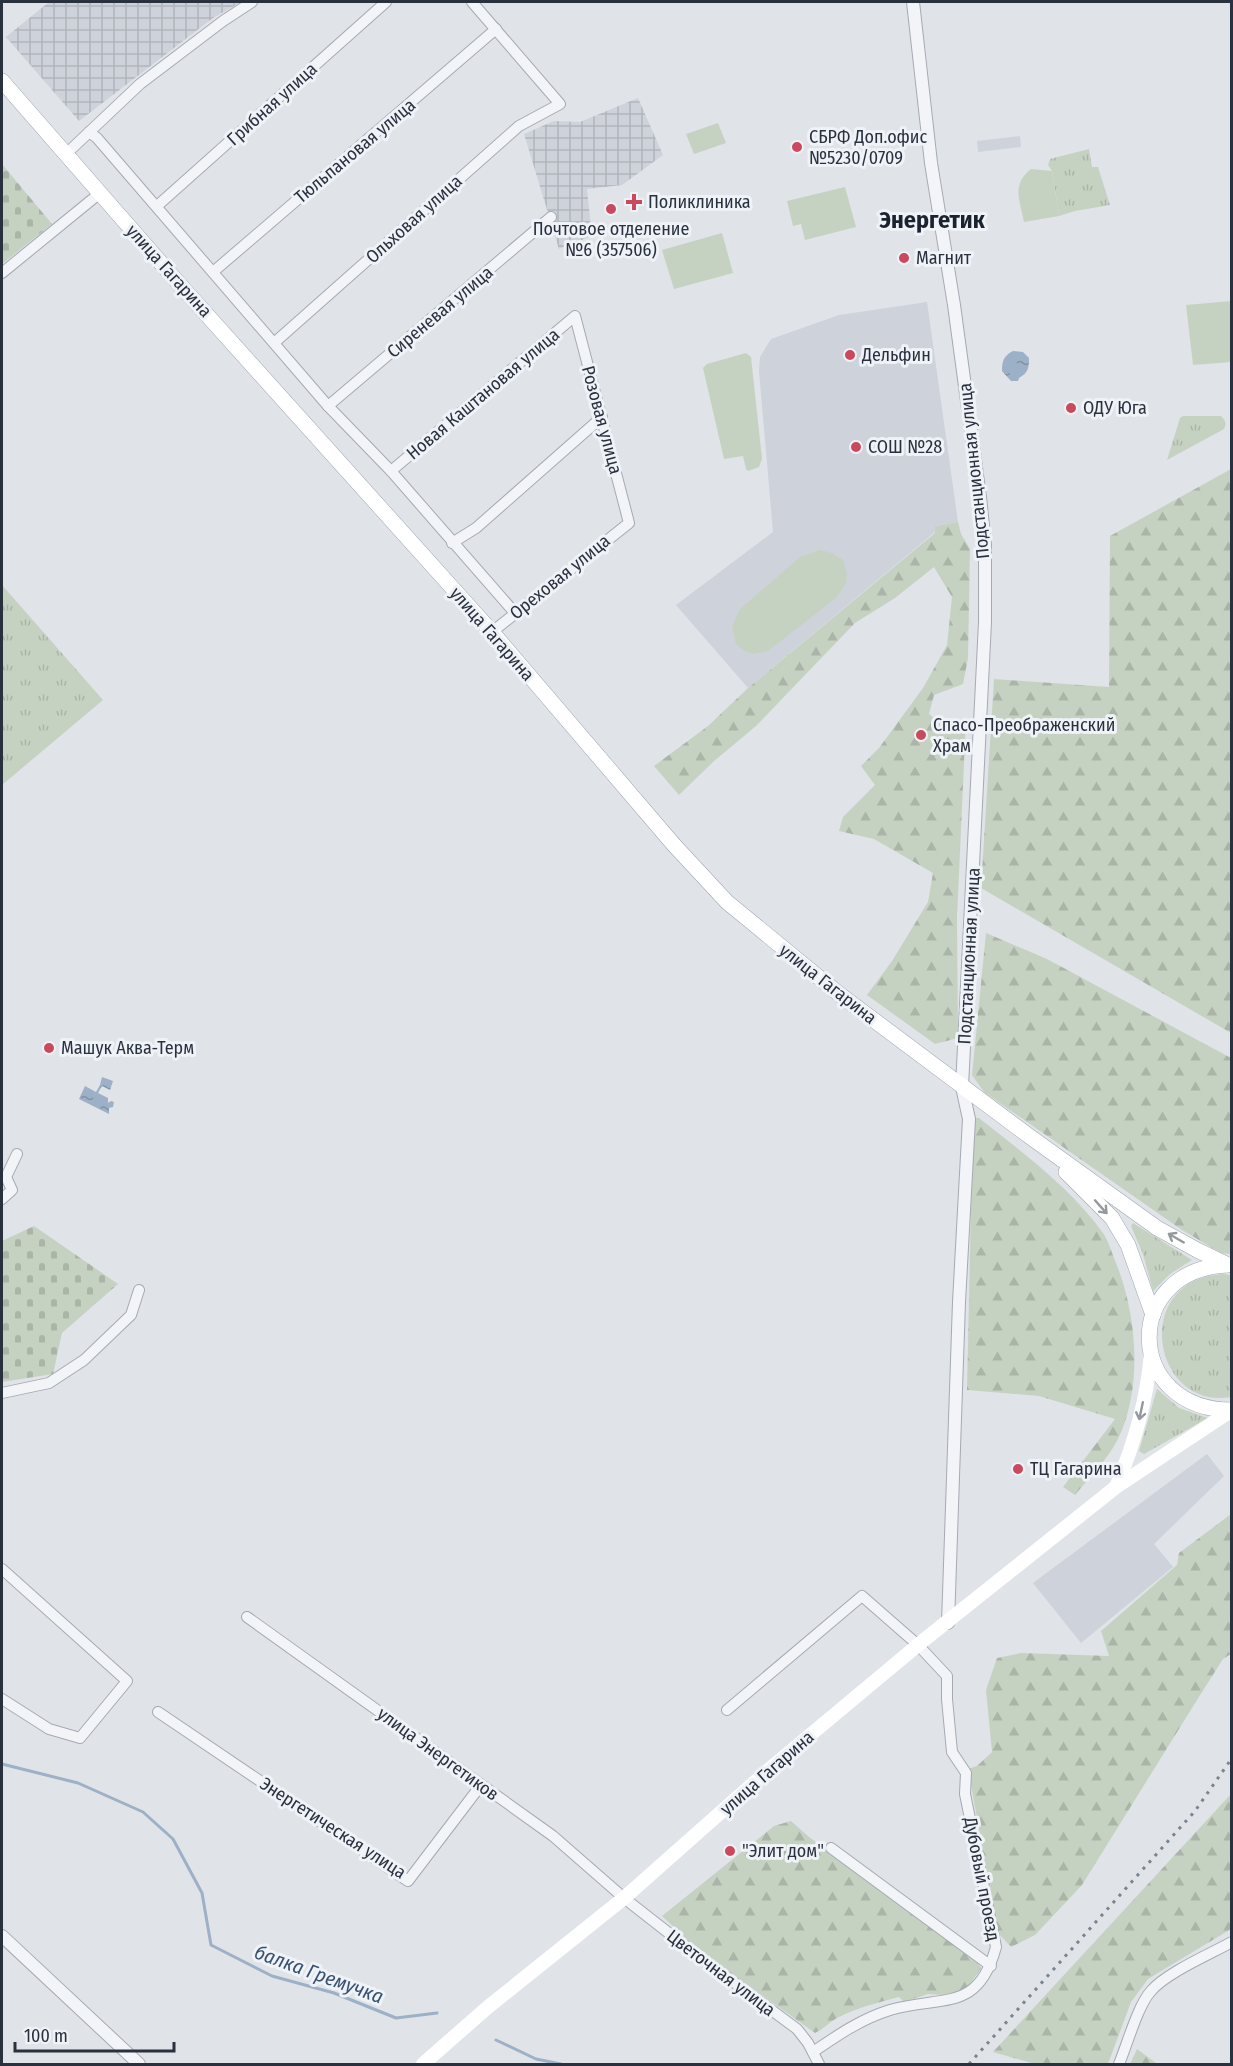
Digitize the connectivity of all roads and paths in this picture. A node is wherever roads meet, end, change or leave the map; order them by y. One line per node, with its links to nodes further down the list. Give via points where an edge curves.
1 (252, 2): 7 (street, via 140,84)
2 (386, 2): 10 (street, Грибная улица)
3 (472, 2): 5 (street)
4 (913, 2): 23 (street, Подстанционная улица, via 931,163 985,545 985,622)
5 (496, 29): 12 (street, Тюльпановая улица); 15 (street, Ольховая улица, via 560,104 519,126)
6 (2, 81): 8 (main road, улица Гагарина)
7 (89, 132): 8 (street); 10 (street)
8 (66, 154): 9 (main road, улица Гагарина)
9 (100, 194): 13 (street); 22 (main road, улица Гагарина)
10 (158, 206): 12 (street)
11 (551, 217): 16 (street, Сиреневая улица)
12 (213, 272): 15 (street)
13 (2, 273)
14 (575, 316): 17 (street, Розовая улица); 18 (street, Новая Каштановая улица)
15 (274, 343): 16 (street)
16 (328, 406): 18 (street)
17 (602, 417): 19 (street, Розовая улица); 20 (street, via 476,528)
18 (391, 471): 20 (street)
19 (629, 523): 21 (street, Ореховая улица)
20 (452, 543): 21 (street)
21 (515, 614): 22 (street, Ореховая улица)
22 (492, 632): 23 (main road, улица Гагарина, via 727,902 839,994)
23 (962, 1087): 24 (main road, улица Гагарина); 36 (street, Подстанционная улица, via 969,1119)
24 (1029, 1136): 27 (main road, one-way to 24, via 1157,1228); 29 (main road, one-way to 29, via 1112,1218 1128,1245)
25 (17, 1154): 26 (street, via 6,1177 12,1190)
26 (2, 1199)
27 (1230, 1265): 29 (main road, via 1190,1272 1161,1297)
28 (139, 1290): 31 (street, via 131,1315 84,1360 49,1383)
29 (1153, 1315): 30 (main road)
30 (1151, 1353): 32 (main road, via 1157,1370 1180,1397 1205,1408); 33 (main road, one-way to 33, via 1138,1426)
31 (2, 1392)
32 (1232, 1410): 33 (main road, улица Гагарина)
33 (1116, 1487): 36 (main road, улица Гагарина)
34 (2, 1569): 38 (street, via 128,1681 80,1738 49,1729)
35 (247, 1617): 41 (street, улица Энергетиков)
36 (948, 1623): 37 (main road, улица Гагарина)
37 (918, 1645): 39 (street, Дубовый проезд, via 862,1596); 43 (main road, улица Гагарина); 46 (street, Дубовый проезд, via 947,1676 951,1752 966,1773 965,1794 996,1947)
38 (2, 1699)
39 (727, 1710)
40 (158, 1712): 41 (street, Энергетическая улица, via 408,1881)
41 (481, 1785): 43 (street, улица Энергетиков, via 553,1836)
42 (831, 1848): 46 (street, Дубовый проезд)
43 (624, 1898): 47 (street, Цветочная улица, via 797,2030); 48 (main road, улица Гагарина, via 488,2007)
44 (2, 1935): 49 (street)
45 (1232, 1942): 51 (street, via 1151,1991)
46 (991, 1966): 47 (street, via 966,1995 892,2010 859,2022)
47 (813, 2052): 50 (street, Цветочная улица)
48 (431, 2062)
49 (140, 2064)
50 (819, 2064)
51 (1119, 2064)

